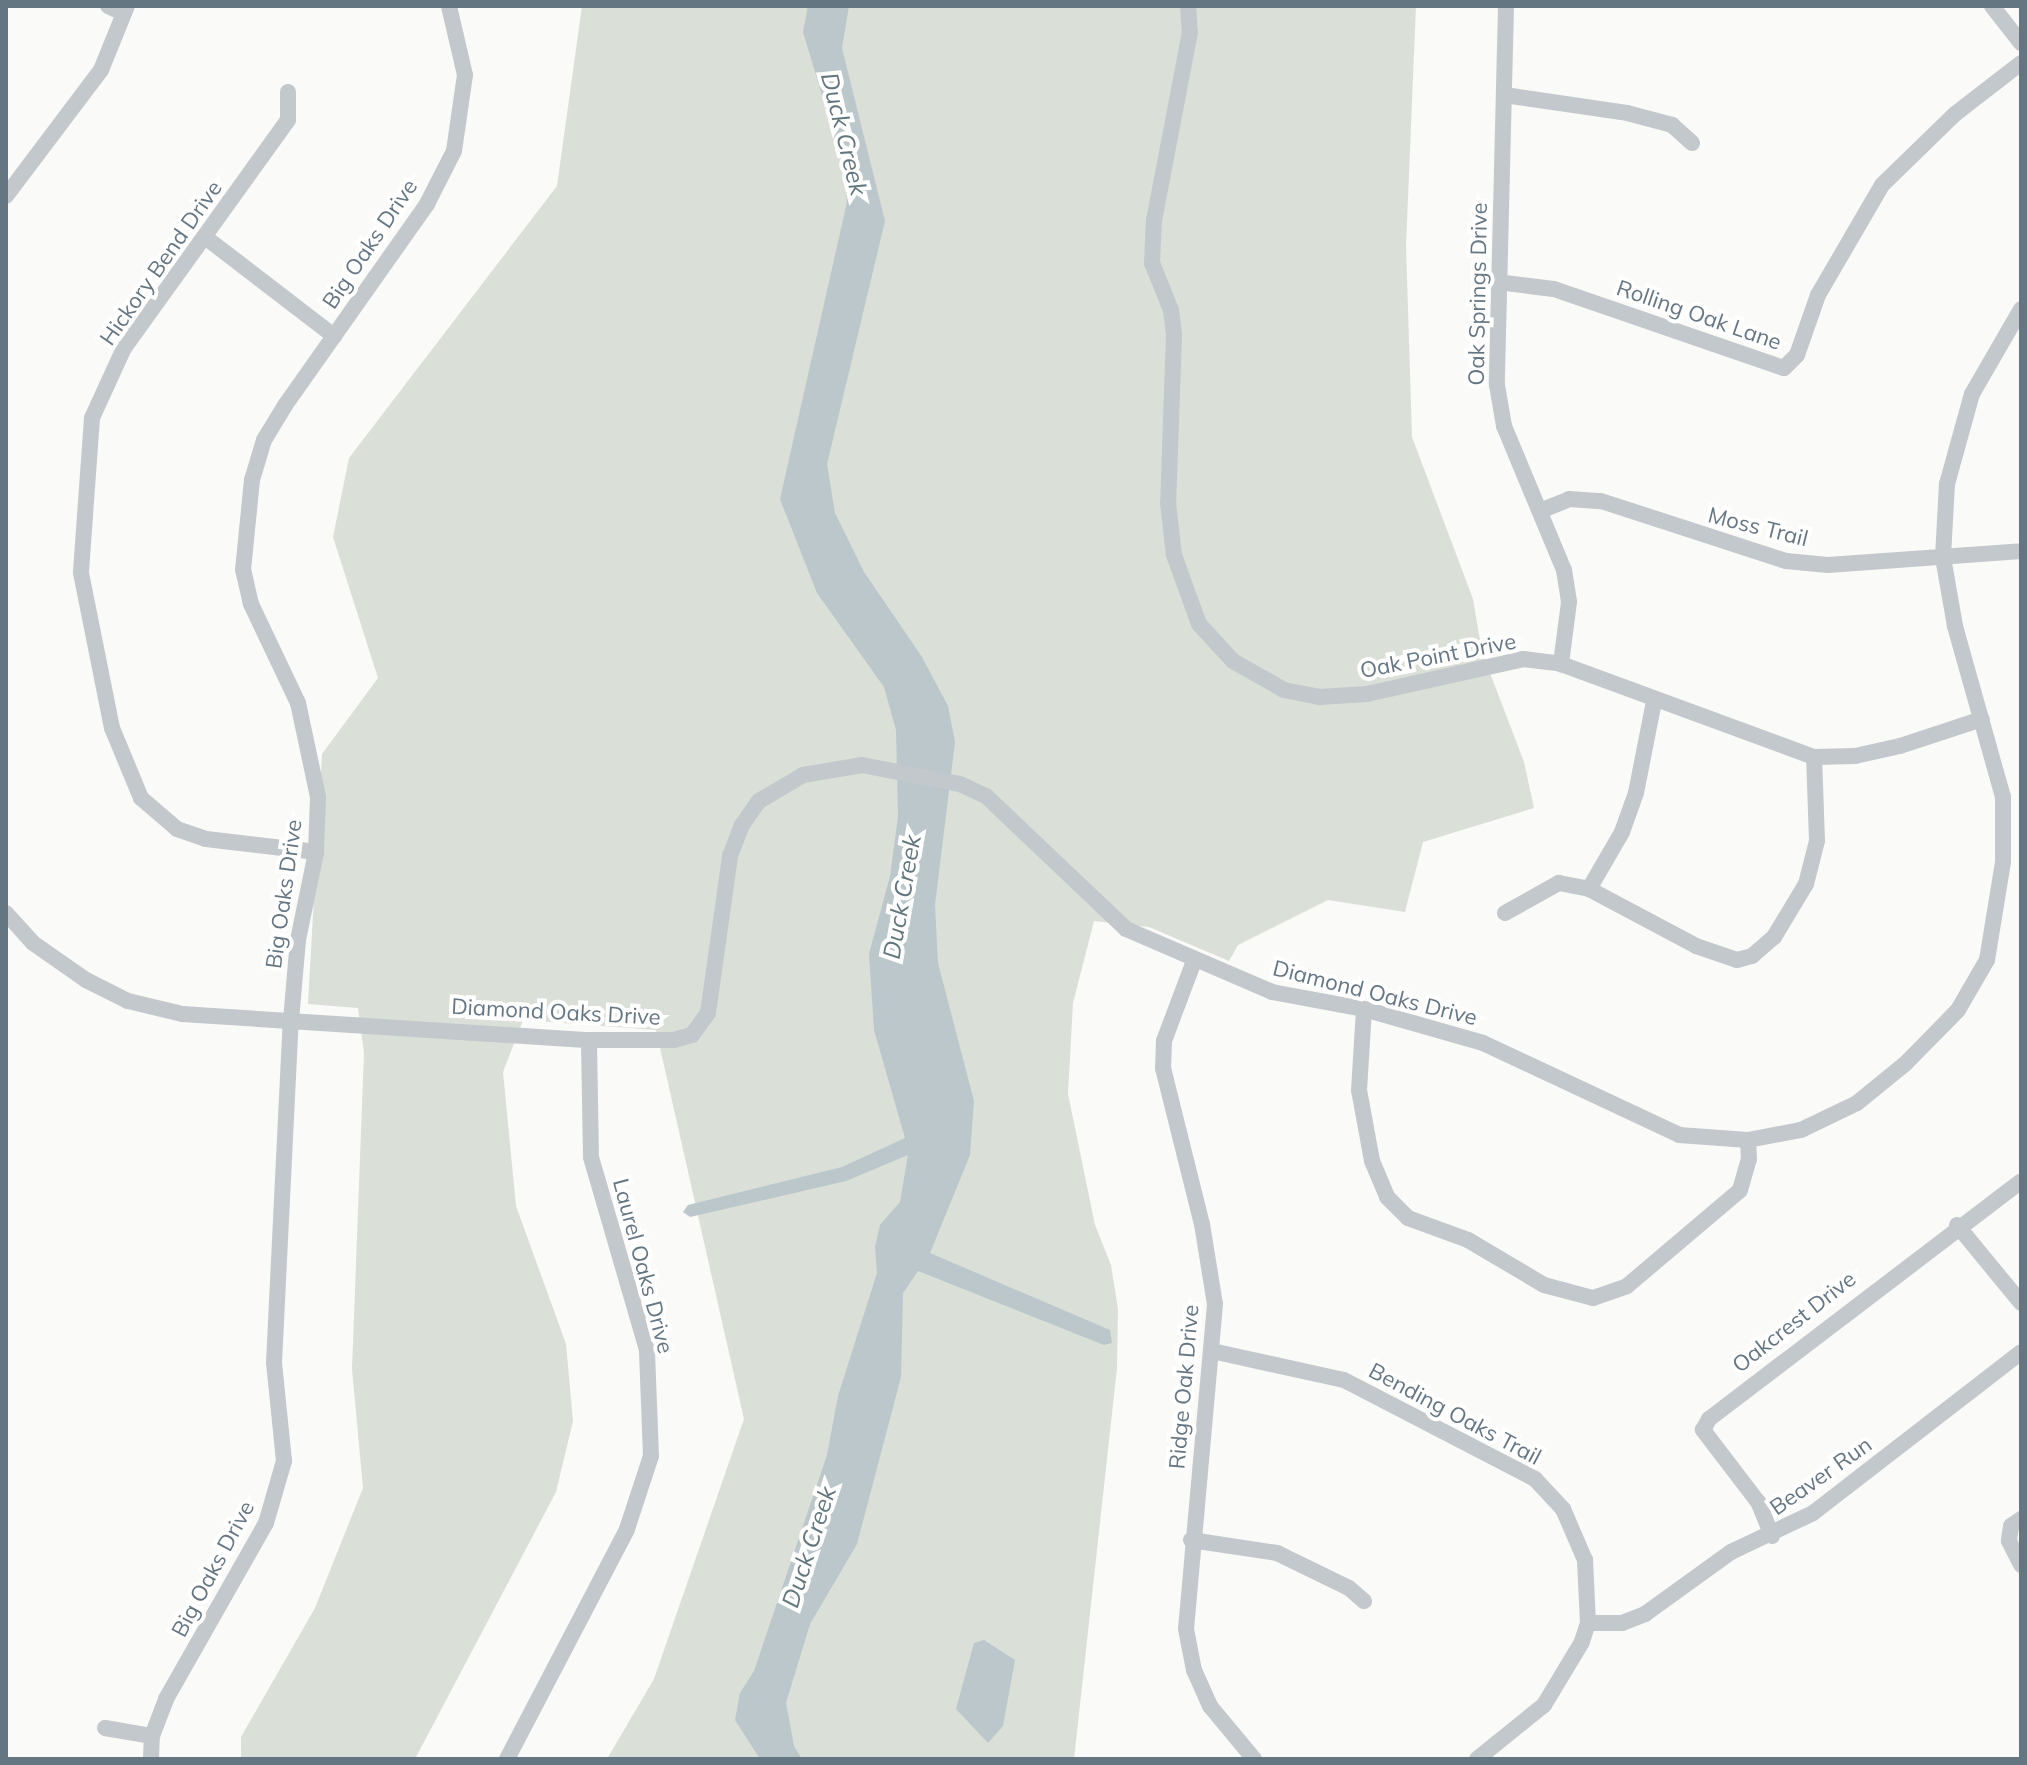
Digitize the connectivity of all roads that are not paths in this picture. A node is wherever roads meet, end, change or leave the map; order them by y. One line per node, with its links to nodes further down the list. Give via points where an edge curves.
1 (450, 6): 16 (street, Big Oaks Drive, via 465,75 454,151 427,204)
2 (1188, 6): 20 (street, Oak Point Drive, via 1190,32 1154,220 1152,263 1171,310 1174,335 1168,503 1174,555 1199,624 1233,661 1258,678 1319,697 1367,694 1523,659)
3 (1506, 6): 9 (street, Oak Springs Drive)
4 (1992, 6): 6 (street)
5 (119, 8): 11 (street, via 101,70)
6 (2021, 43)
7 (2021, 63): 14 (street, Rolling Oak Lane, via 1955,114 1882,185 1818,295 1797,355 1784,368 1554,289)
8 (288, 92): 13 (street, Hickory Bend Drive, via 288,120)
9 (1504, 95): 10 (street, via 1627,113 1672,125); 14 (street, Oak Springs Drive)
10 (1692, 143)
11 (12, 171): 12 (street)
12 (6, 196)
13 (205, 237): 16 (street); 24 (street, Hickory Bend Drive, via 124,348 92,418 81,573 112,728 141,798 177,829 206,839)
14 (1497, 282): 17 (street, Oak Springs Drive, via 1497,385 1504,426)
15 (2021, 309): 19 (street, Diamond Oaks Drive, via 1972,394 1947,484)
16 (334, 336): 24 (street, Big Oaks Drive, via 264,440 252,480 243,558 251,604 298,703 308,737 318,797)
17 (1540, 511): 19 (street, Moss Trail, via 1569,499 1601,501 1786,561 1828,565); 20 (street, Oak Springs Drive, via 1555,543 1569,602)
18 (2021, 551): 19 (street, Moss Trail)
19 (1943, 557): 22 (street, Diamond Oaks Drive, via 1955,626)
20 (1561, 664): 21 (street, Oak Point Drive)
21 (1654, 701): 23 (street, Oak Point Drive); 25 (street, via 1636,793 1622,832)
22 (1982, 719): 23 (street, Oak Point Drive, via 1900,746 1855,756); 32 (street, Diamond Oaks Drive, via 2003,797 2003,862 1987,960 1958,1010 1857,1103 1801,1130)
23 (1814, 757): 25 (street, via 1817,841 1806,884 1774,937 1752,956 1737,960 1696,946)
24 (316, 852): 30 (street, Big Oaks Drive, via 298,940)
25 (1589, 889): 27 (street, via 1559,883)
26 (6, 913): 30 (street, Diamond Oaks Drive, via 33,943 128,1001 182,1014)
27 (1505, 913)
28 (1194, 961): 29 (street, Diamond Oaks Drive, via 1272,992); 31 (street, Diamond Oaks Drive, via 1126,929 986,796 960,784 886,768 842,766 785,785 759,801 742,825 730,856 708,1013 692,1035 674,1040); 36 (street, Ridge Oak Drive, via 1164,1041 1163,1068 1212,1268)
29 (1364, 1009): 32 (street, Diamond Oaks Drive, via 1483,1043 1679,1135); 32 (street, via 1359,1090 1372,1161 1387,1197 1408,1218 1468,1240 1544,1285 1593,1298 1627,1286 1740,1190)
30 (291, 1020): 31 (street, Diamond Oaks Drive); 45 (street, Big Oaks Drive, via 274,1363 284,1461 266,1523 166,1699)
31 (589, 1040): 47 (street, Laurel Oaks Drive, via 591,1157 647,1350 651,1456 627,1529)
32 (1748, 1140)
33 (2021, 1181): 34 (street, Oakcrest Drive)
34 (1957, 1225): 35 (street); 39 (street, Oakcrest Drive, via 1709,1419 1703,1430 1758,1502)
35 (2021, 1303)
36 (1212, 1351): 40 (street, Ridge Oak Drive); 43 (street, Bending Oaks Trail, via 1344,1380 1535,1479 1578,1535 1588,1581)
37 (2021, 1352): 39 (street, Beaver Run, via 1813,1513)
38 (2021, 1519): 41 (street, via 2011,1526 2009,1541)
39 (1772, 1536): 43 (street, Beaver Run, via 1731,1552 1645,1614 1622,1623)
40 (1191, 1540): 42 (street, via 1277,1553 1349,1588); 48 (street, Ridge Oak Drive, via 1186,1629 1194,1670 1210,1706)
41 (2021, 1565)
42 (1364, 1601)
43 (1588, 1623): 49 (street, Bending Oaks Trail, via 1568,1673 1544,1705)
44 (105, 1728): 45 (street)
45 (152, 1736): 46 (street, Big Oaks Drive)
46 (151, 1759)
47 (507, 1759)
48 (1254, 1759)
49 (1477, 1759)

